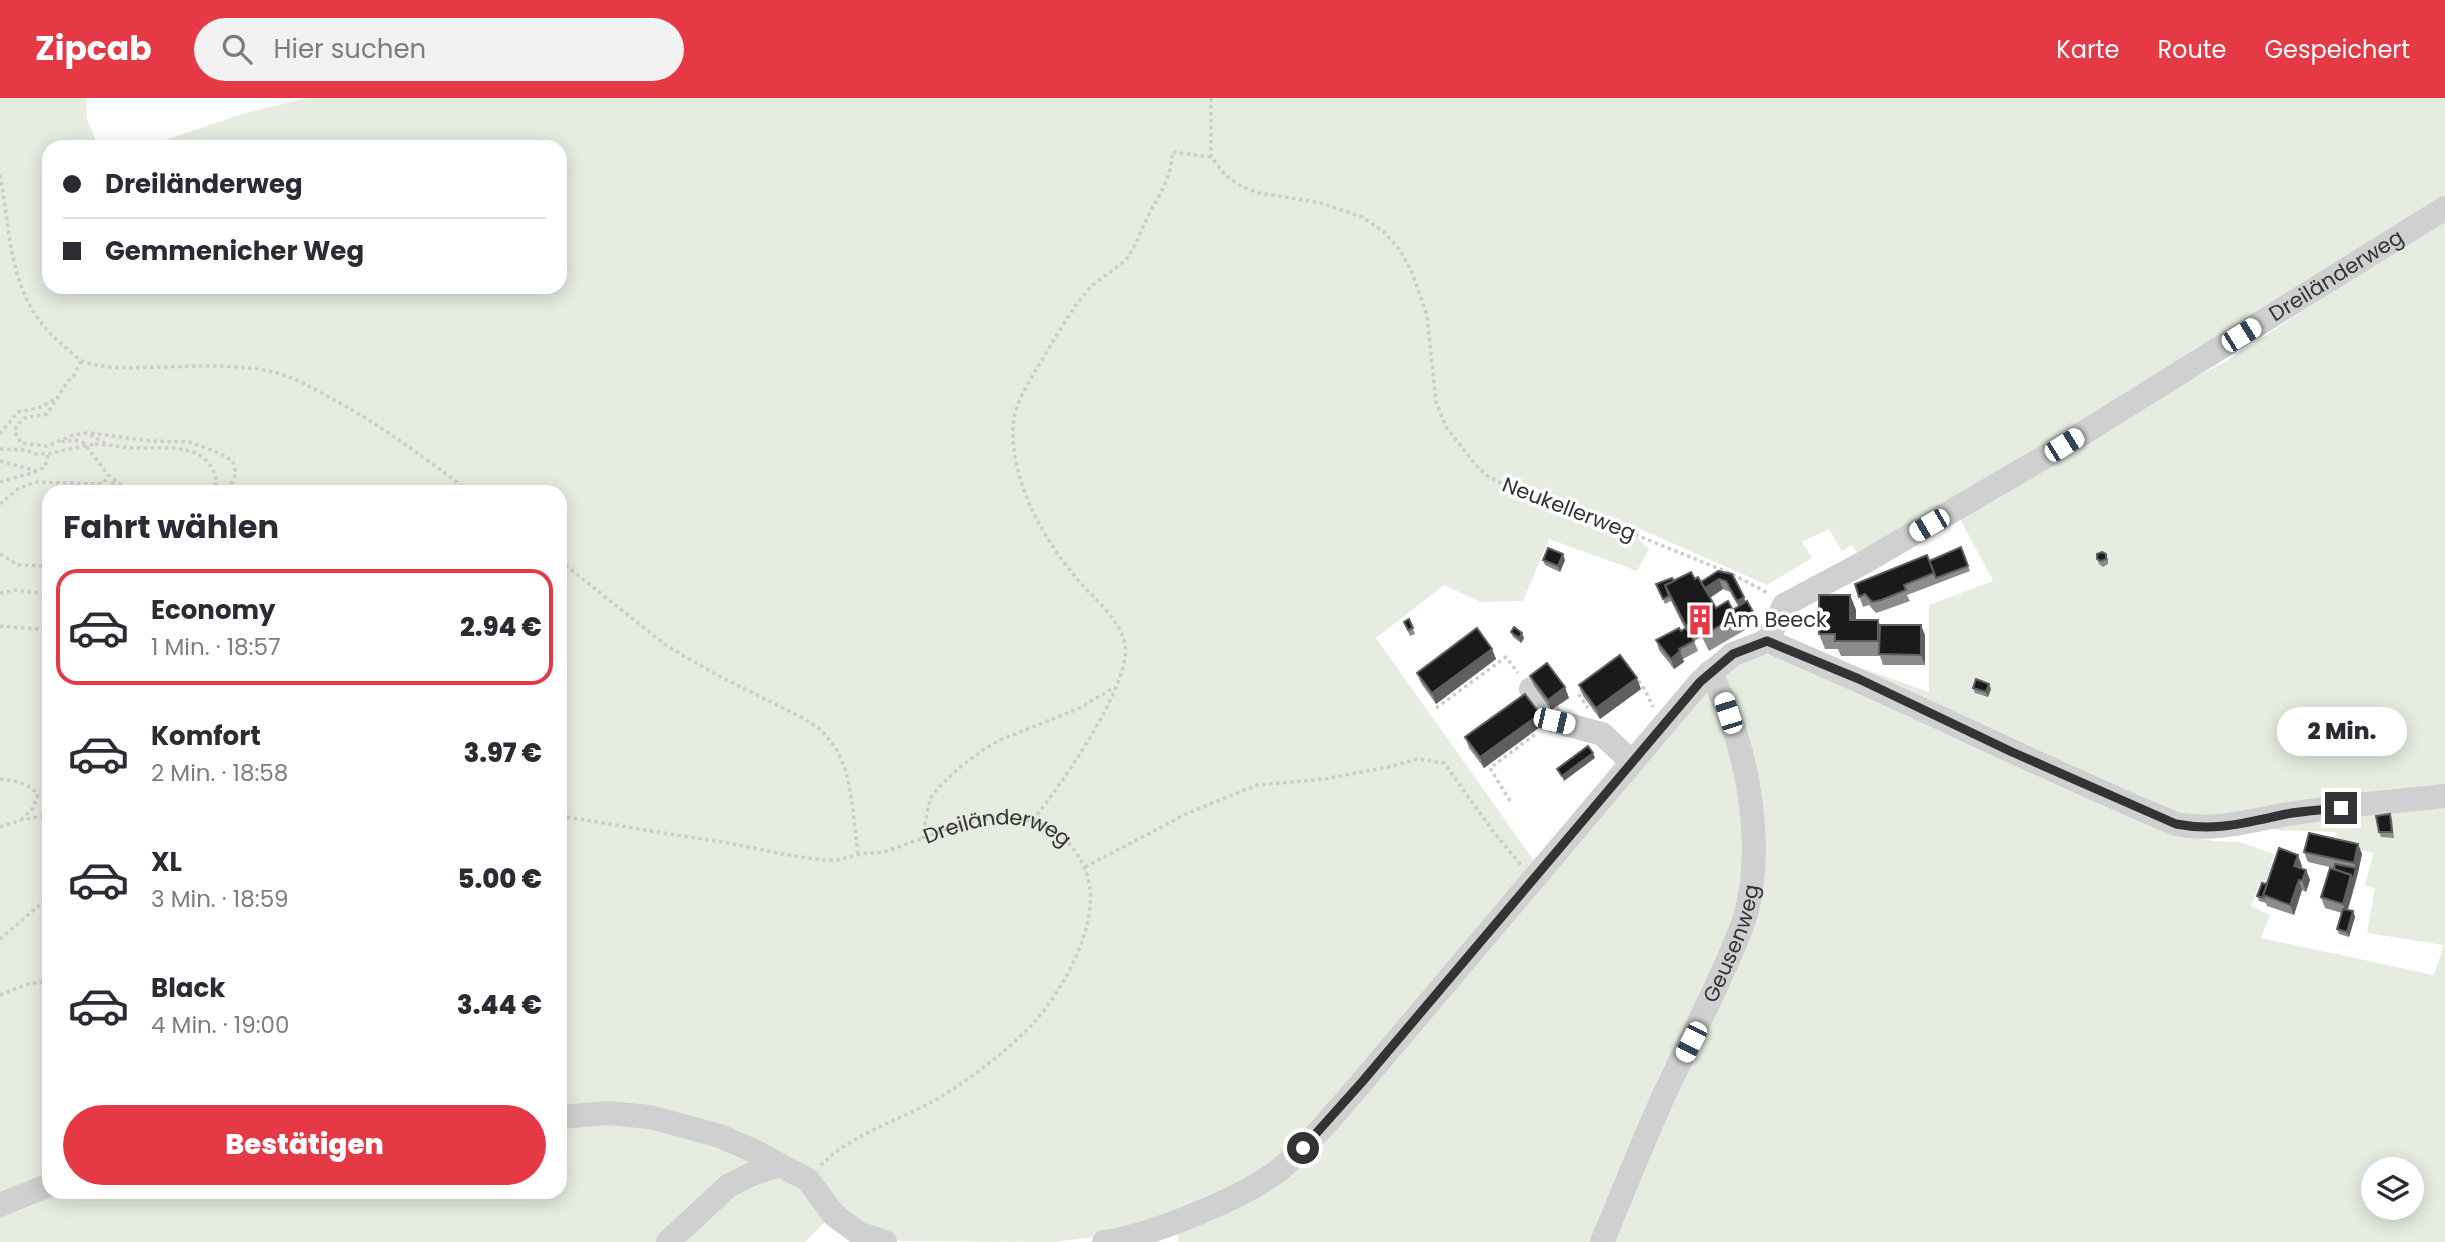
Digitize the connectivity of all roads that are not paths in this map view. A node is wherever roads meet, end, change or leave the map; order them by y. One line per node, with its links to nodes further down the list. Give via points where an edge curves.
1 (2445, 208): 2 (street, Dreiländerweg, via 2043,458 1784,605)
2 (1767, 641): 3 (street, via 1733,654); 6 (street, via 2176,824 2199,829 2290,813)
3 (1710, 671): 5 (street); 14 (street, Geusenweg, via 1738,743 1750,800 1752,872 1747,908)
4 (1531, 690): 5 (street, via 1554,721 1602,734)
5 (1632, 762): 13 (street, via 1322,1129 1284,1167 1181,1220)
6 (2445, 796)
7 (567, 1116): 8 (street, via 608,1113 650,1117 720,1136)
8 (780, 1165): 11 (street, via 728,1186); 12 (street, via 808,1181 834,1215 860,1234)
9 (42, 1188): 10 (street)
10 (0, 1205)
11 (668, 1242)
12 (886, 1242)
13 (1104, 1242)
14 (1602, 1242)

